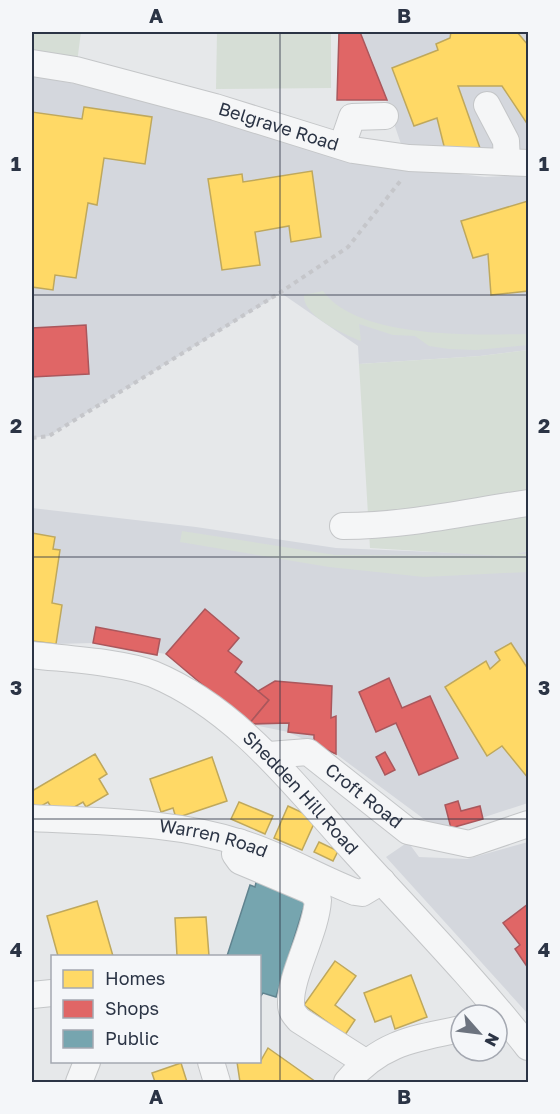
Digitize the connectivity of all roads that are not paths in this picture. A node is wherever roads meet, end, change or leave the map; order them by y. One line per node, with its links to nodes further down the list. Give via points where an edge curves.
1 (32, 63): 4 (street, Belgrave Road, via 76,70 215,107)
2 (487, 105): 5 (street)
3 (385, 116): 4 (street, via 352,117)
4 (342, 146): 5 (street, Belgrave Road, via 409,158)
5 (518, 163)
6 (528, 503): 7 (street, via 418,522)
7 (343, 526)
8 (32, 655): 9 (street, Shedden Hill Road, via 150,673 189,691)
9 (269, 755): 11 (street, Croft Road, via 308,752 408,831 469,844); 13 (street, Shedden Hill Road)
10 (32, 818): 12 (street, Warren Road, via 157,825)
11 (528, 824)
12 (238, 842): 13 (street, Warren Road, via 355,892 362,893); 20 (street, via 235,854 240,861 311,891 318,900 317,916 291,996 292,1012)
13 (382, 881): 16 (street, Shedden Hill Road)
14 (51, 993): 15 (street)
15 (32, 995)
16 (485, 1003)
17 (509, 1030): 19 (street, Shedden Hill Road)
18 (449, 1032): 20 (street, via 409,1040)
19 (528, 1047)
20 (365, 1062): 25 (street)
21 (87, 1063): 23 (street)
22 (212, 1063): 24 (street)
23 (79, 1083)
24 (217, 1083)
25 (347, 1083)

